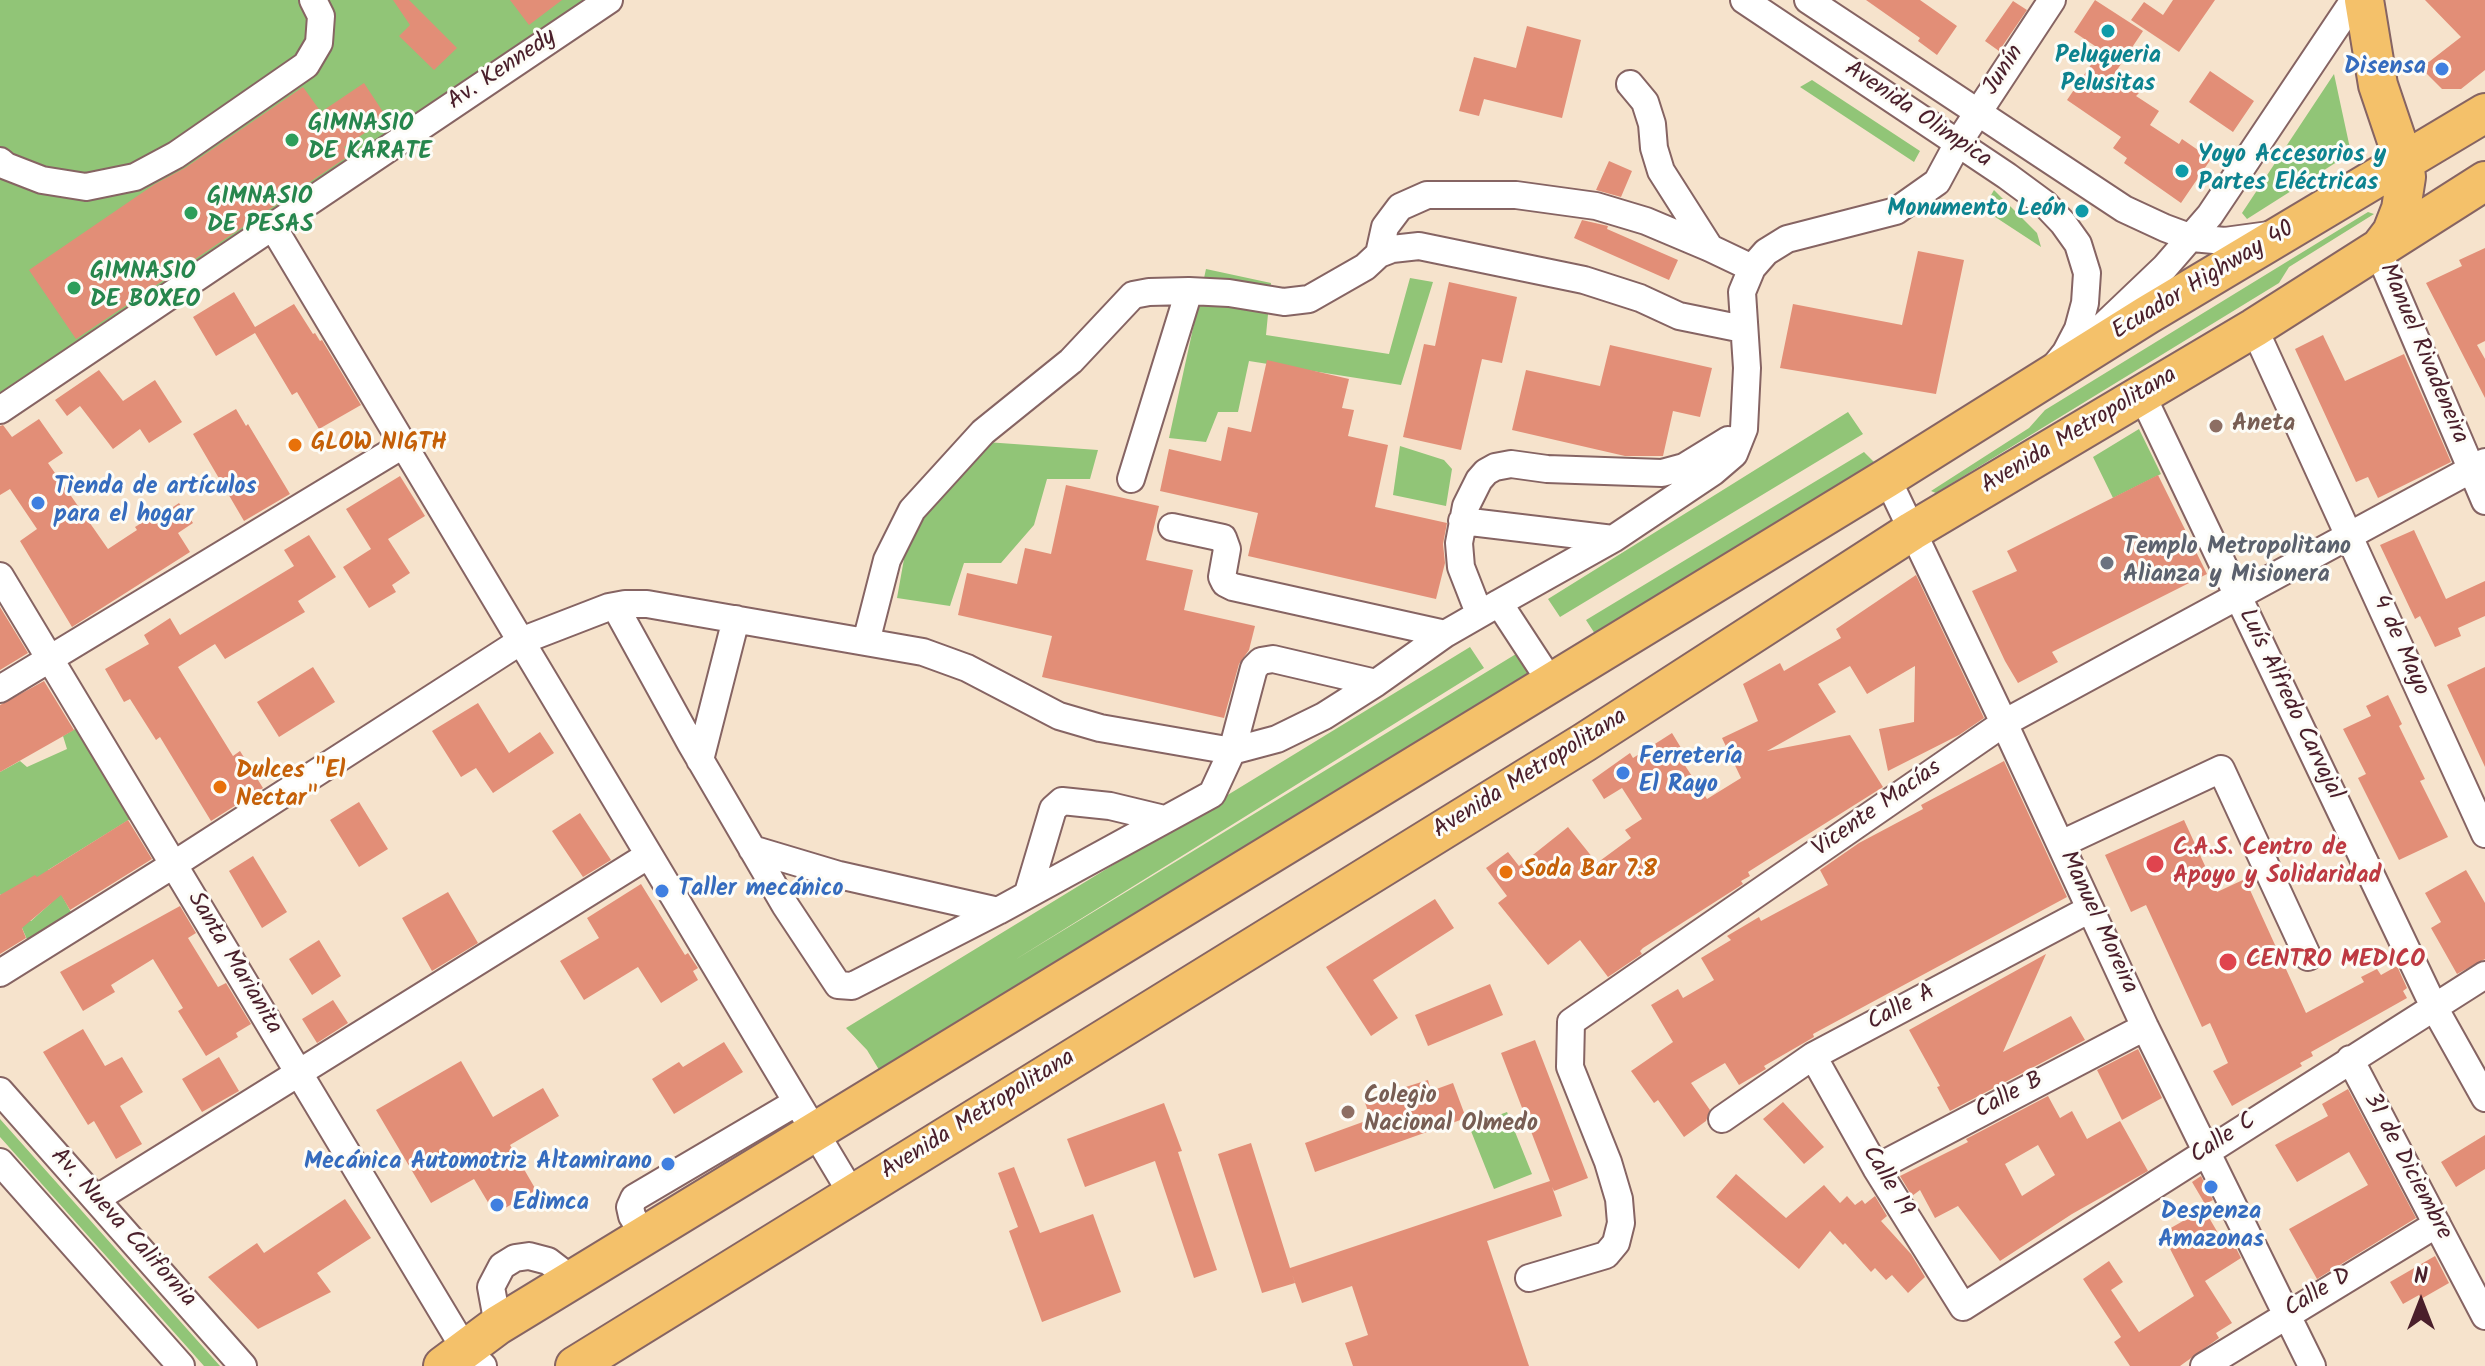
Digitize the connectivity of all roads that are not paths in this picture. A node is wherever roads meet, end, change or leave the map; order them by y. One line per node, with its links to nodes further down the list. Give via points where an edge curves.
1 (313, 0): 12 (street, via 321,16 319,43 306,65 176,155 135,177 86,187 42,180)
2 (609, 0): 15 (street, Av. Kennedy)
3 (1808, 0): 9 (street, Avenida Olimpica)
4 (2052, 0): 9 (street, Junín)
5 (2354, 0): 17 (street)
6 (2364, 0): 13 (highway, via 2378,85)
7 (1748, 1): 11 (street, Avenida Olimpica)
8 (1630, 84): 18 (street, via 1645,102 1661,171)
9 (1978, 113): 11 (street, Junín); 17 (street, Avenida Olimpica, via 2124,209)
10 (2485, 113): 13 (highway, Ecuador Highway 40)
11 (1958, 143): 21 (street, Junín, via 1937,182 1896,211 1787,239); 25 (street, Avenida Olimpica, via 2045,204 2078,244 2087,273 2085,303 2072,341)
12 (0, 161)
13 (2404, 162): 14 (highway, via 2442,182); 16 (highway, Ecuador Highway 40); 19 (highway, via 2401,209)
14 (2485, 181): 19 (highway, Avenida Metropolitana)
15 (273, 227): 27 (street, Av. Kennedy); 29 (street)
16 (2289, 232): 17 (street, Avenida Olimpica, via 2238,240); 25 (highway, Ecuador Highway 40)
17 (2192, 238): 25 (street)
18 (1710, 248): 20 (street, via 1596,206 1516,195 1427,195 1400,207 1385,227); 21 (street)
19 (2378, 251): 23 (highway, Avenida Metropolitana); 30 (street, Manuel Rivadeneira)
20 (1379, 254): 22 (street, via 1309,299 1284,302); 24 (street, via 1408,246 1436,248 1584,280 1679,316)
21 (1752, 268): 24 (street, via 1742,292)
22 (1189, 291): 32 (street); 46 (street, via 1133,295 1071,361 983,432 935,483 912,510 887,560)
23 (2254, 328): 26 (highway, Avenida Metropolitana); 37 (street, 4 de Mayo)
24 (1743, 329): 28 (street)
25 (2047, 377): 31 (highway)
26 (2142, 395): 36 (highway, Avenida Metropolitana); 40 (street, Luís Alfredo Carvajal)
27 (0, 410)
28 (1744, 429): 34 (street, via 1709,454 1662,473 1495,467 1479,480); 38 (street, via 1734,454 1713,472)
29 (403, 445): 45 (street); 47 (street)
30 (2478, 466): 33 (street, Manuel Rivadeneira); 37 (street, Vicente Macías)
31 (1887, 478): 36 (street, Manuel Moreira); 49 (highway)
32 (1131, 479)
33 (2485, 501)
34 (1462, 521): 38 (street); 42 (street, via 1461,567)
35 (1172, 527): 44 (street, via 1223,538 1227,549 1222,577 1233,587)
36 (1912, 531): 51 (street, Manuel Moreira); 78 (highway, Avenida Metropolitana, via 1585,742)
37 (2350, 535): 40 (street, Vicente Macías); 55 (street, 4 de Mayo)
38 (1613, 539): 42 (street)
39 (0, 576): 47 (street, Santa Marianita)
40 (2237, 596): 51 (street, Vicente Macías); 66 (street, Luís Alfredo Carvajal)
41 (615, 606): 43 (street, via 647,604); 45 (street); 53 (street)
42 (1489, 608): 44 (street); 49 (street)
43 (736, 619): 46 (street); 53 (street)
44 (1445, 634): 48 (street)
45 (521, 641): 58 (street); 59 (street)
46 (866, 642): 52 (street, via 923,652 967,668 1059,716)
47 (50, 659): 50 (street); 59 (street, Santa Marianita)
48 (1376, 683): 52 (street, via 1277,739); 52 (street, via 1273,659 1261,661 1254,668)
49 (1552, 684): 73 (highway)
50 (0, 689)
51 (2004, 723): 56 (street, Manuel Moreira); 81 (street, Vicente Macías, via 1571,1022 1570,1067 1608,1162 1621,1223 1606,1255)
52 (1232, 751): 54 (street, via 1212,794)
53 (700, 760): 57 (street)
54 (1164, 819): 60 (street); 60 (street, via 1062,801 1053,809)
55 (2485, 834)
56 (2061, 844): 61 (street, Manuel Moreira); 63 (street, via 2221,769)
57 (752, 849): 62 (street); 62 (street, via 838,985 852,986)
58 (649, 855): 70 (street); 73 (street)
59 (173, 865): 64 (street); 70 (street, Santa Marianita)
60 (1028, 893): 62 (street)
61 (2090, 909): 67 (street, Manuel Moreira); 68 (street, Calle A)
62 (998, 911)
63 (2308, 957)
64 (0, 973)
65 (2485, 975): 66 (street, Calle C)
66 (2434, 1007): 69 (street, Calle C); 72 (street, Luís Alfredo Carvajal)
67 (2145, 1027): 75 (street, Manuel Moreira); 77 (street, Calle B)
68 (1813, 1056): 74 (street, Calle A); 77 (street, Calle 19)
69 (2350, 1059): 75 (street, Calle C); 80 (street, 31 de Diciembre)
70 (299, 1075): 79 (street); 87 (street, Santa Marianita)
71 (0, 1091): 79 (street, Av. Nueva California)
72 (2485, 1098)
73 (806, 1117): 78 (street); 82 (highway, via 645,1237)
74 (1722, 1119)
75 (2205, 1152): 83 (street, Calle C); 84 (street, Manuel Moreira)
76 (0, 1162): 88 (street, Av. Nueva California)
77 (1876, 1168): 83 (street, Calle 19)
78 (852, 1194): 90 (highway, Avenida Metropolitana)
79 (96, 1199): 89 (street, Av. Nueva California)
80 (2437, 1224): 84 (street, Calle D); 85 (street, 31 de Diciembre)
81 (1529, 1278)
82 (574, 1281): 86 (highway); 86 (street, via 548,1261 515,1258 502,1266 491,1287)
83 (1963, 1307)
84 (2285, 1314): 91 (street, Calle D); 92 (street, Manuel Moreira)
85 (2485, 1316)
86 (498, 1325): 87 (highway)
87 (464, 1361)
88 (181, 1366)
89 (243, 1366)
90 (575, 1366)
91 (2204, 1366)
92 (2312, 1366)

